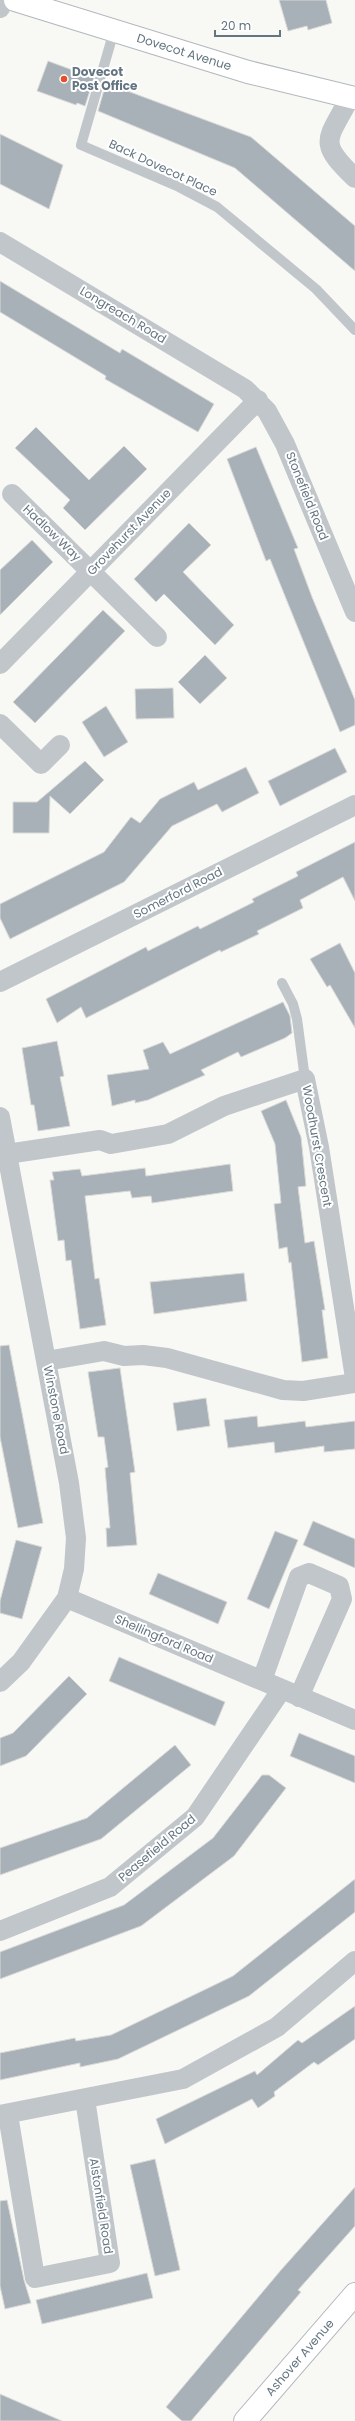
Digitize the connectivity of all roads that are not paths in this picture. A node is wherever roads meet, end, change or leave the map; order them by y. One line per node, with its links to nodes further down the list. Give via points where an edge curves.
1 (4, 0): 3 (street)
2 (15, 0): 4 (street, Dovecot Avenue)
3 (0, 8)
4 (114, 32): 5 (street, Dovecot Avenue, via 248,72); 8 (lane, Back Dovecot Place, via 81,145 179,187 217,207 316,289)
5 (353, 97): 6 (street, via 332,131 329,149 336,160)
6 (355, 178)
7 (0, 242): 9 (street, Longreach Road)
8 (355, 330)
9 (251, 394): 11 (street, Grovehurst Avenue); 12 (street, Stonefield Road, via 277,427)
10 (12, 494): 11 (street, Hadlow Way)
11 (91, 571): 13 (street, Hadlow Way); 14 (street, Grovehurst Avenue)
12 (355, 612)
13 (157, 637)
14 (0, 664)
15 (0, 724): 16 (street, via 41,764)
16 (60, 745)
17 (355, 805): 18 (street, Somerford Road)
18 (0, 982)
19 (282, 983): 20 (lane, via 294,1004)
20 (305, 1079): 22 (street, Woodhurst Crescent, via 224,1106 168,1134 111,1144 100,1140); 24 (street, Woodhurst Crescent, via 319,1147)
21 (0, 1117): 22 (street, Winstone Road)
22 (7, 1154): 23 (street, Winstone Road)
23 (46, 1361): 25 (street, via 104,1351 124,1356 167,1358 283,1390 303,1391); 26 (street, Winstone Road, via 76,1524 74,1569)
24 (355, 1378)
25 (355, 1383)
26 (67, 1598): 27 (street, Shellingford Road); 28 (street, Winstone Road, via 21,1662)
27 (262, 1680): 29 (street, Shellingford Road); 29 (street, via 299,1577 309,1573 339,1586 342,1599)
28 (0, 1682)
29 (290, 1693): 30 (street, Shellingford Road); 31 (street, Peasefield Road, via 195,1817 110,1887)
30 (355, 1720)
31 (0, 1931)
32 (355, 1961): 33 (street, Alstonfield Road, via 277,2027 183,2078)
33 (85, 2100): 34 (street, Alstonfield Road); 34 (street, Alstonfield Road, via 110,2263 35,2278)
34 (4, 2115)
35 (355, 2294): 36 (street, Ashover Avenue)
36 (245, 2421)

